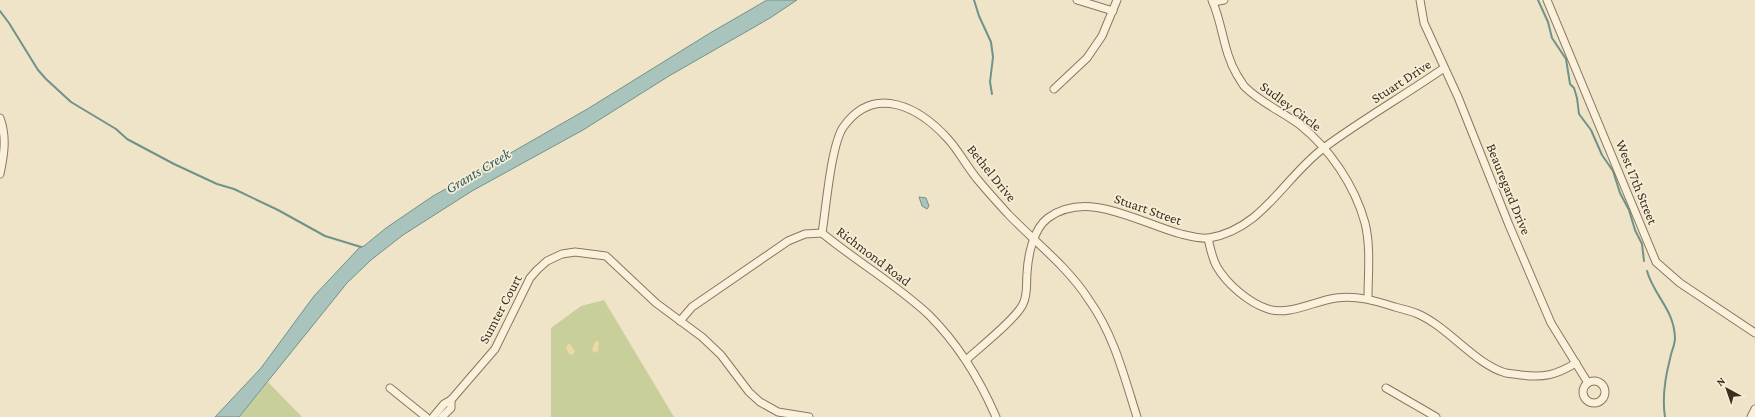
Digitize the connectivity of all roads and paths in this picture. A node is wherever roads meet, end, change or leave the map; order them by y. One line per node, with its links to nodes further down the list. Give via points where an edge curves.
1 (1077, 0): 7 (street)
2 (1117, 0): 7 (street)
3 (1224, 0): 6 (street)
4 (1420, 0): 8 (street, Beauregard Drive, via 1424,23)
5 (1547, 0): 19 (street, West 17th Street, via 1656,262 1680,283)
6 (1213, 1): 12 (street, Sudley Circle, via 1226,51 1245,87 1300,125)
7 (1113, 11): 9 (street, via 1102,36 1087,58)
8 (1444, 68): 10 (street, Stuart Drive); 21 (street, Beauregard Drive, via 1551,323)
9 (1054, 89)
10 (1371, 116): 12 (street, Stuart Street)
11 (0, 118): 13 (street, via 5,152)
12 (1324, 148): 15 (street, Stuart Street, via 1248,223 1231,232); 17 (street, Sudley Circle, via 1344,175 1365,223 1368,246)
13 (0, 174)
14 (822, 233): 16 (street, Bethel Drive, via 836,144 843,127 866,106 880,103 913,109 938,129 978,180); 18 (street, Richmond Road, via 805,234 788,241 692,307); 20 (street, Richmond Road, via 909,298 929,316)
15 (1208, 238): 16 (street, Stuart Street, via 1188,236 1101,207 1083,205 1065,209 1047,218); 17 (street, via 1217,267 1228,281 1247,298 1268,309 1289,310 1337,298)
16 (1034, 241): 20 (street, Stuart Street, via 1027,274 1028,291 1023,305); 32 (street, Bethel Drive, via 1075,280 1090,300 1115,347)
17 (1368, 298): 21 (street, via 1418,313 1483,361 1505,373 1546,376 1559,373)
18 (680, 321): 25 (street, Sumter Court, via 656,303 606,256 575,252 562,254 547,261 533,274 495,349); 30 (street, Sumter Court, via 721,355 749,392 760,402 778,412)
19 (1755, 333)
20 (966, 360): 31 (street, Richmond Road)
21 (1576, 363): 22 (street, Beauregard Drive)
22 (1588, 382)
23 (390, 388): 27 (street)
24 (1386, 388): 33 (street)
25 (451, 400): 28 (street, Sumter Court); 29 (street, Sumter Court, via 450,408)
26 (1755, 408): 34 (street)
27 (426, 417)
28 (433, 417)
29 (442, 417)
30 (809, 417)
31 (996, 417)
32 (1136, 417)
33 (1436, 417)
34 (1751, 417)

